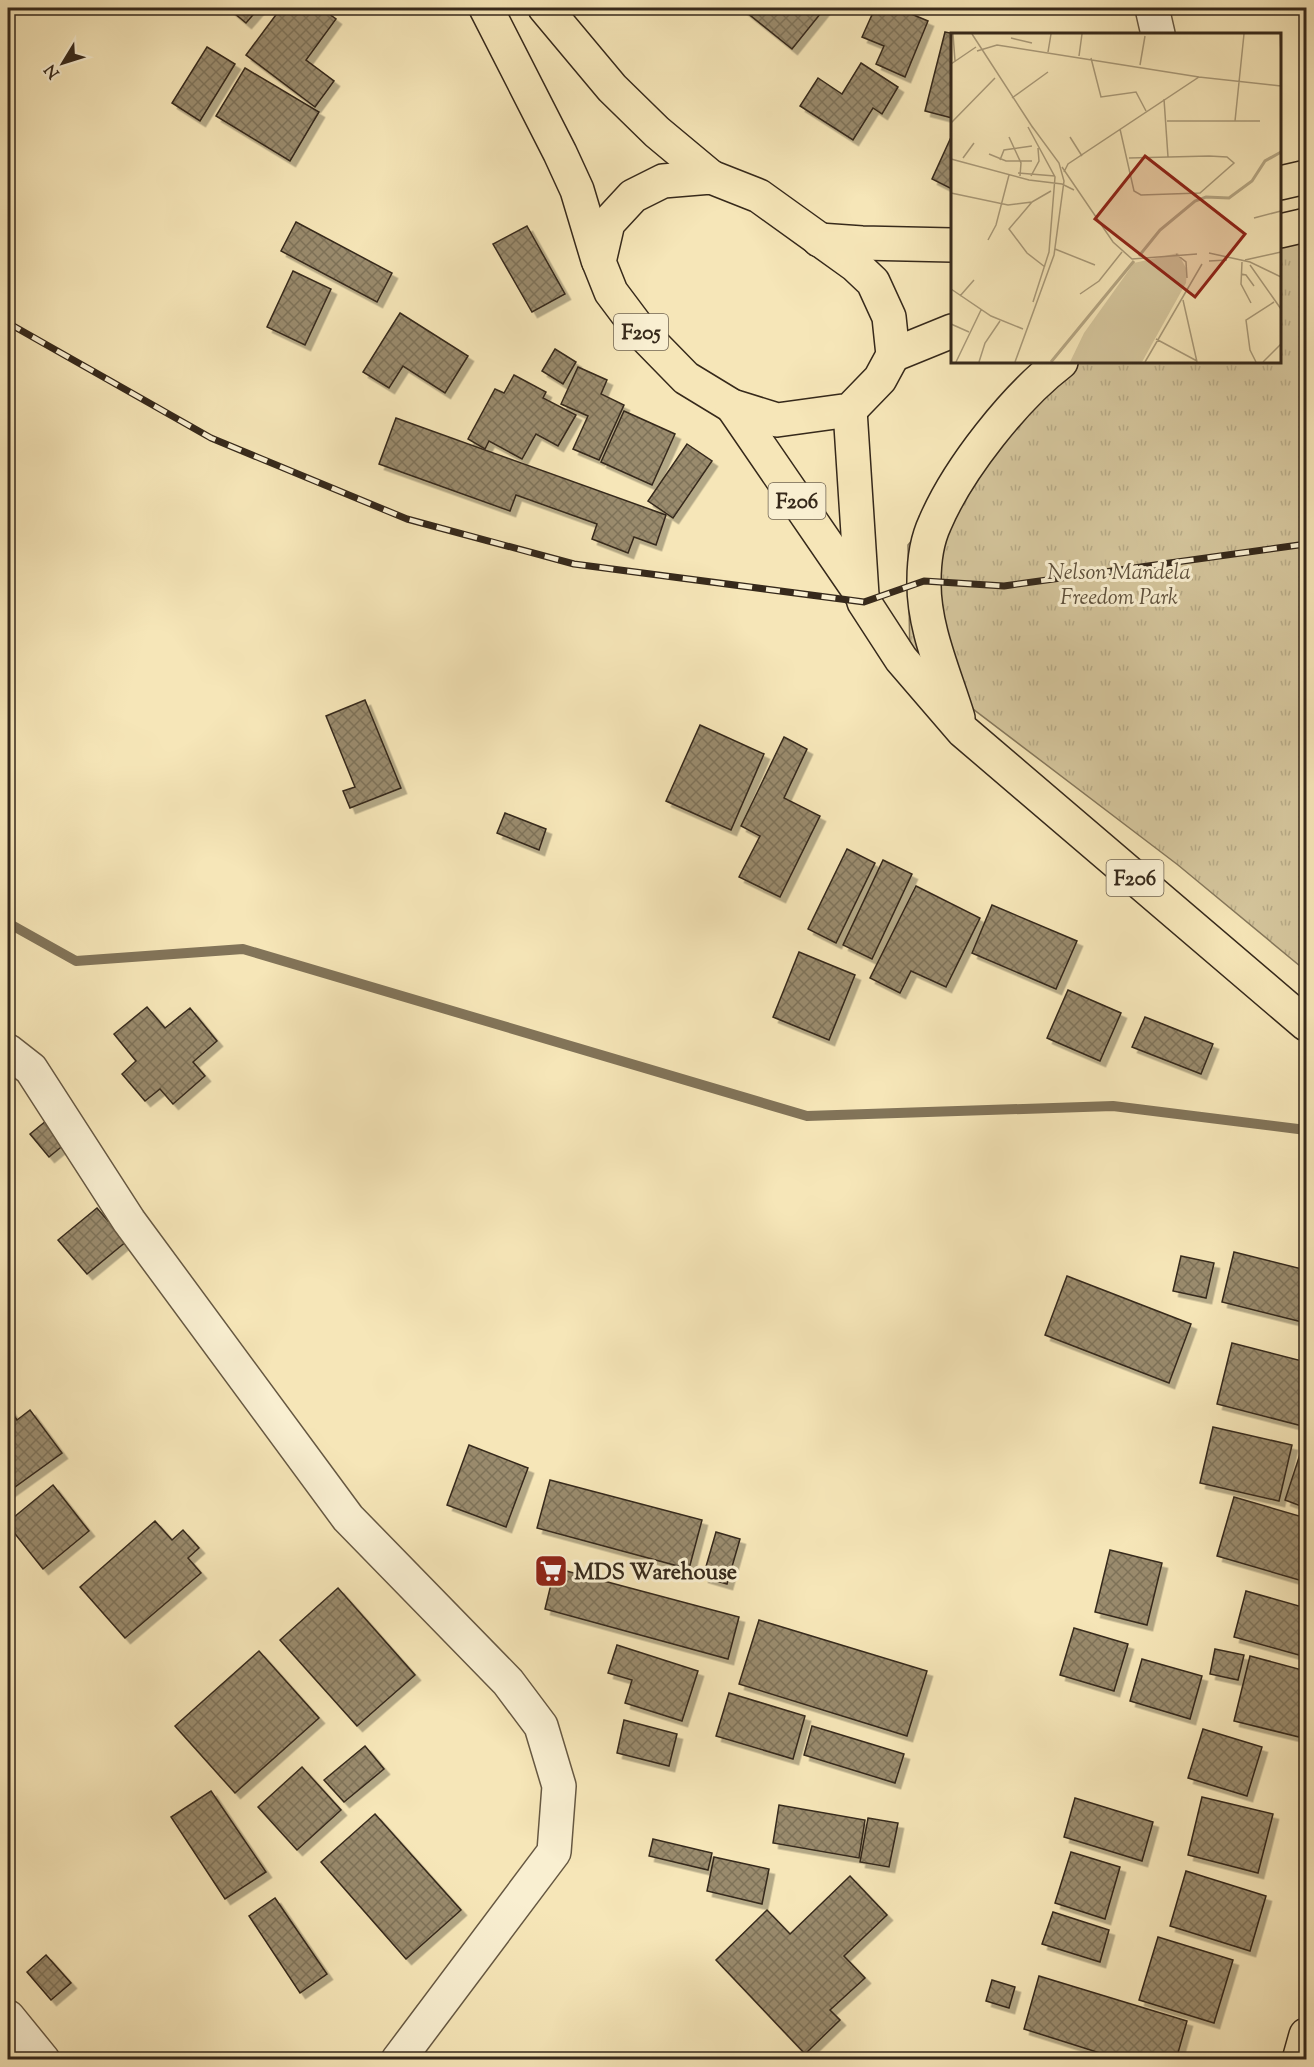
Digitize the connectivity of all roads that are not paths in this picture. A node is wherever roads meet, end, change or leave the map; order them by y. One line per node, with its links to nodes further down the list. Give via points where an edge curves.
1 (486, 8): 12 (main road, F205, via 577,190)
2 (545, 8): 5 (main road, via 612,88)
3 (1152, 8): 4 (street)
4 (1158, 33)
5 (711, 177): 10 (main road, via 759,196); 12 (main road, via 663,181 633,196 608,223)
6 (1306, 177): 7 (main road)
7 (1281, 183)
8 (1306, 225): 9 (main road)
9 (1281, 231)
10 (817, 239): 11 (main road); 14 (main road, via 873,282 889,317)
11 (951, 245)
12 (599, 262): 16 (main road, F205, via 611,292 641,332 686,378)
13 (951, 331): 14 (main road)
14 (893, 355): 17 (main road, via 880,379)
15 (1060, 363): 19 (main road, via 1041,377 960,474 934,524 927,548 926,605)
16 (732, 406): 17 (main road, F205, via 777,420); 18 (main road, F206)
17 (850, 410): 18 (main road, F206)
18 (862, 596): 19 (main road, F206, via 901,659)
19 (963, 731): 20 (main road, F206)
20 (1306, 1024)
21 (8, 1051): 25 (street, via 31,1069 129,1221 348,1518 508,1682 541,1726 559,1786 554,1852)
22 (8, 2017): 24 (street)
23 (1306, 2035): 26 (main road)
24 (43, 2060)
25 (398, 2060)
26 (1299, 2060)

